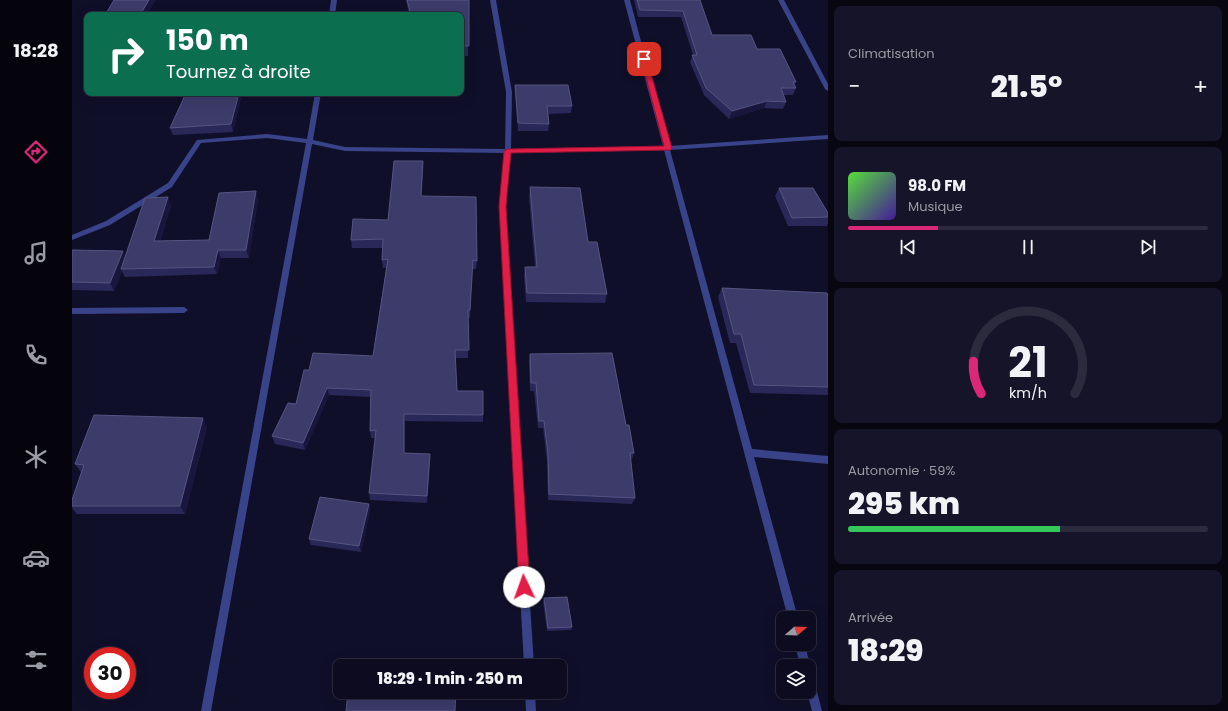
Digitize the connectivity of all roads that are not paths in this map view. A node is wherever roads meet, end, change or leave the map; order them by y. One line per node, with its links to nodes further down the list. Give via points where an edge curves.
1 (334, 0): 5 (street)
2 (493, 0): 11 (street, via 509,92)
3 (627, 0): 10 (street)
4 (781, 0): 6 (street)
5 (332, 12)
6 (828, 89)
7 (317, 96): 9 (street)
8 (828, 137): 10 (street)
9 (309, 141): 11 (street, via 345,149); 12 (street, via 267,136 200,141 170,185 108,223); 21 (street)
10 (668, 148): 11 (street); 15 (street)
11 (508, 151): 18 (street, via 502,206)
12 (72, 238)
13 (184, 310): 14 (street)
14 (72, 311)
15 (749, 453): 16 (street); 17 (street)
16 (828, 460)
17 (791, 611)
18 (529, 659)
19 (530, 699): 22 (street)
20 (814, 699): 23 (street)
21 (206, 711)
22 (531, 711)
23 (817, 711)

